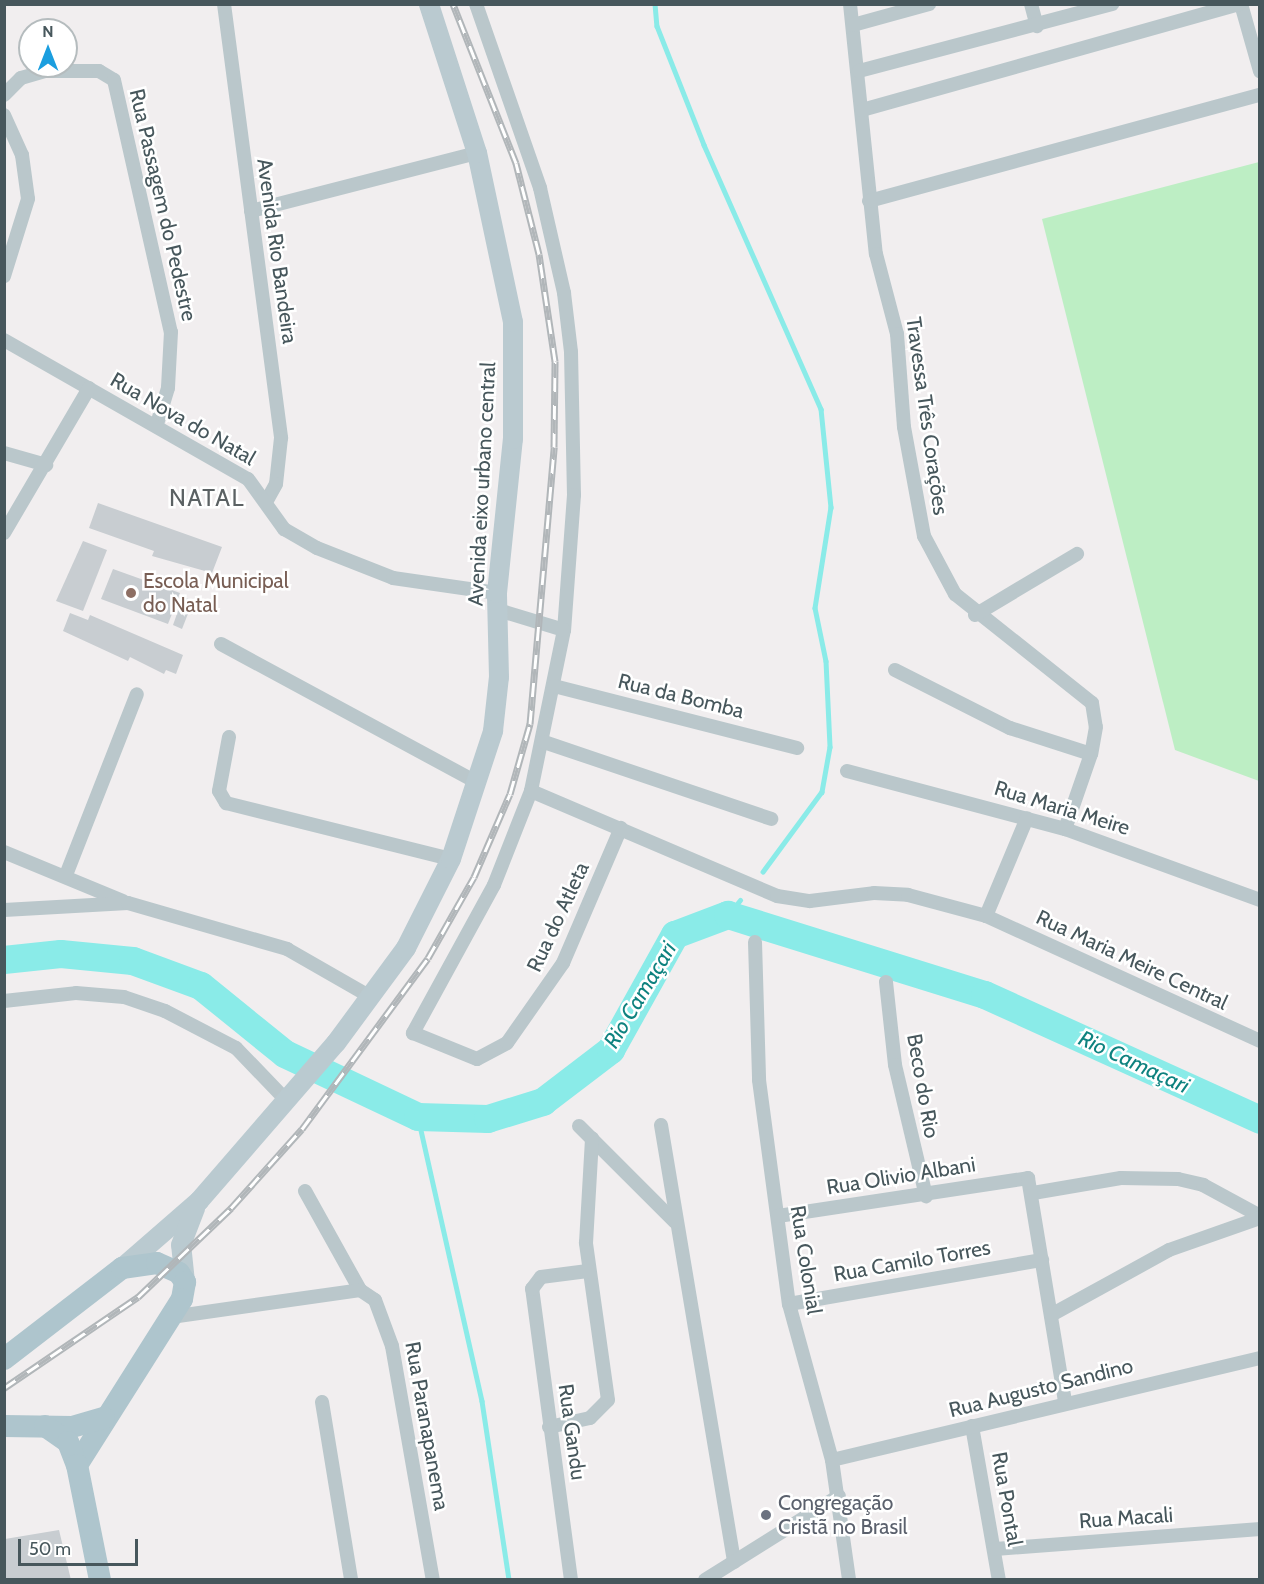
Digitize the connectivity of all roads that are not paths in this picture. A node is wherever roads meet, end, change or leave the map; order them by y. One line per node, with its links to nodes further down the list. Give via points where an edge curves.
1 (224, 4): 19 (street, Avenida Rio Bandeira)
2 (429, 4): 17 (street, Avenida eixo urbano central)
3 (476, 4): 31 (street, via 540,188 564,293 571,352 574,495)
4 (850, 4): 9 (street, Travessa Três Corações)
5 (929, 4): 9 (street)
6 (1030, 4): 10 (street)
7 (1112, 4): 10 (street)
8 (1240, 4): 12 (street); 15 (street)
9 (853, 25): 11 (street, Travessa Três Corações)
10 (1037, 26): 11 (street)
11 (859, 71): 15 (street, Travessa Três Corações)
12 (1260, 71)
13 (4, 95): 23 (street, Rua Passagem do Pedestre, via 21,78 45,71 99,71 114,80 171,332 168,388)
14 (1260, 95): 18 (street)
15 (862, 110): 18 (street, Travessa Três Corações)
16 (5, 124): 20 (street, via 22,155 28,199)
17 (477, 153): 19 (street); 29 (street, Avenida eixo urbano central, via 513,322 513,439)
18 (869, 201): 30 (street, Travessa Três Corações, via 876,254 897,334 904,427 924,536 939,573)
19 (250, 211): 26 (street, Avenida Rio Bandeira, via 281,438 276,484)
20 (4, 276)
21 (4, 340): 22 (street, Rua Nova do Natal)
22 (89, 388): 23 (street, Rua Nova do Natal); 25 (street)
23 (156, 424): 26 (street, Rua Nova do Natal, via 248,479)
24 (4, 453): 25 (street)
25 (46, 465): 27 (street)
26 (267, 500): 29 (street, Rua Nova do Natal, via 284,529 353,566)
27 (4, 533)
28 (1077, 554): 30 (street)
29 (497, 601): 31 (street, Rua Nova do Natal); 41 (street, Avenida eixo urbano central, via 498,702)
30 (975, 615): 39 (street, Travessa Três Corações, via 1058,672 1092,704 1096,727)
31 (564, 630): 34 (street)
32 (221, 644): 41 (street)
33 (895, 670): 39 (street, via 1010,728)
34 (555, 686): 37 (street); 38 (street, Rua da Bomba)
35 (137, 694): 49 (street)
36 (229, 738): 48 (street, via 219,791 226,803)
37 (544, 742): 42 (street); 44 (street)
38 (797, 748)
39 (1091, 754): 46 (street, Travessa Três Corações)
40 (847, 771): 43 (street, Rua Maria Meire)
41 (478, 783): 48 (street)
42 (531, 790): 45 (street); 45 (street, Rua do Atleta, via 494,885 413,1033 477,1059 507,1043 563,963)
43 (1027, 818): 46 (street, Rua Maria Meire); 53 (street)
44 (771, 819)
45 (621, 828): 53 (street, Rua Maria Meire Central, via 777,896 810,901 874,893 908,895)
46 (1065, 829): 50 (street, Rua Maria Meire)
47 (4, 852): 49 (street)
48 (451, 859): 56 (street, via 426,916)
49 (66, 875): 51 (street)
50 (1260, 900)
51 (128, 903): 52 (street); 56 (street, via 287,949)
52 (4, 910)
53 (986, 916): 58 (street, Rua Maria Meire Central)
54 (755, 942): 67 (street, Rua Colonial, via 759,1080)
55 (886, 982): 65 (street, Beco do Rio, via 895,1065)
56 (369, 996): 59 (street)
57 (4, 1001): 59 (street, via 76,993 124,998 165,1011 236,1048)
58 (1260, 1041)
59 (292, 1096): 66 (street)
60 (661, 1125): 69 (street)
61 (579, 1126): 62 (street)
62 (592, 1138): 69 (street); 72 (street)
63 (1031, 1186): 65 (street, Rua Olivio Albani, via 1023,1177); 68 (street, Rua Olivio Albani, via 1121,1178 1178,1179 1203,1185); 70 (street)
64 (305, 1191): 73 (street, Rua Paranapanema)
65 (926, 1196): 67 (street, Rua Olivio Albani)
66 (199, 1201): 71 (street); 74 (street, via 181,1245)
67 (778, 1216): 75 (street, Rua Colonial)
68 (1260, 1217): 77 (street, via 1168,1250)
69 (675, 1222): 92 (street)
70 (1042, 1260): 75 (street, Rua Camilo Torres); 77 (street)
71 (122, 1269): 74 (main road, via 157,1263 171,1267); 78 (main road)
72 (588, 1271): 86 (street, via 608,1400 590,1418); 86 (street, Rua Gandu, via 540,1277 532,1289)
73 (360, 1290): 76 (street); 95 (street, Rua Paranapanema, via 375,1300 392,1346)
74 (179, 1299): 76 (street); 76 (street); 82 (main road)
75 (789, 1304): 87 (street, Rua Colonial)
76 (202, 1312)
77 (1051, 1315): 81 (street)
78 (4, 1359)
79 (1259, 1359): 81 (street, Rua Augusto Sandino)
80 (322, 1402): 94 (street)
81 (1065, 1402): 85 (street, Rua Augusto Sandino)
82 (104, 1418): 83 (main road, via 72,1427); 88 (main road)
83 (45, 1425): 84 (main road); 88 (main road, via 68,1442)
84 (4, 1426)
85 (972, 1426): 87 (street, Rua Augusto Sandino); 91 (street, Rua Pontal)
86 (549, 1427): 96 (street, Rua Gandu)
87 (832, 1460): 89 (street, Rua Colonial)
88 (77, 1465): 93 (main road)
89 (839, 1497): 92 (street); 98 (street, Rua Colonial)
90 (1260, 1529): 91 (street, Rua Macali)
91 (995, 1549): 99 (street, Rua Pontal)
92 (734, 1562): 97 (street)
93 (100, 1580)
94 (351, 1580)
95 (433, 1580)
96 (571, 1580)
97 (705, 1580)
98 (849, 1580)
99 (999, 1580)

